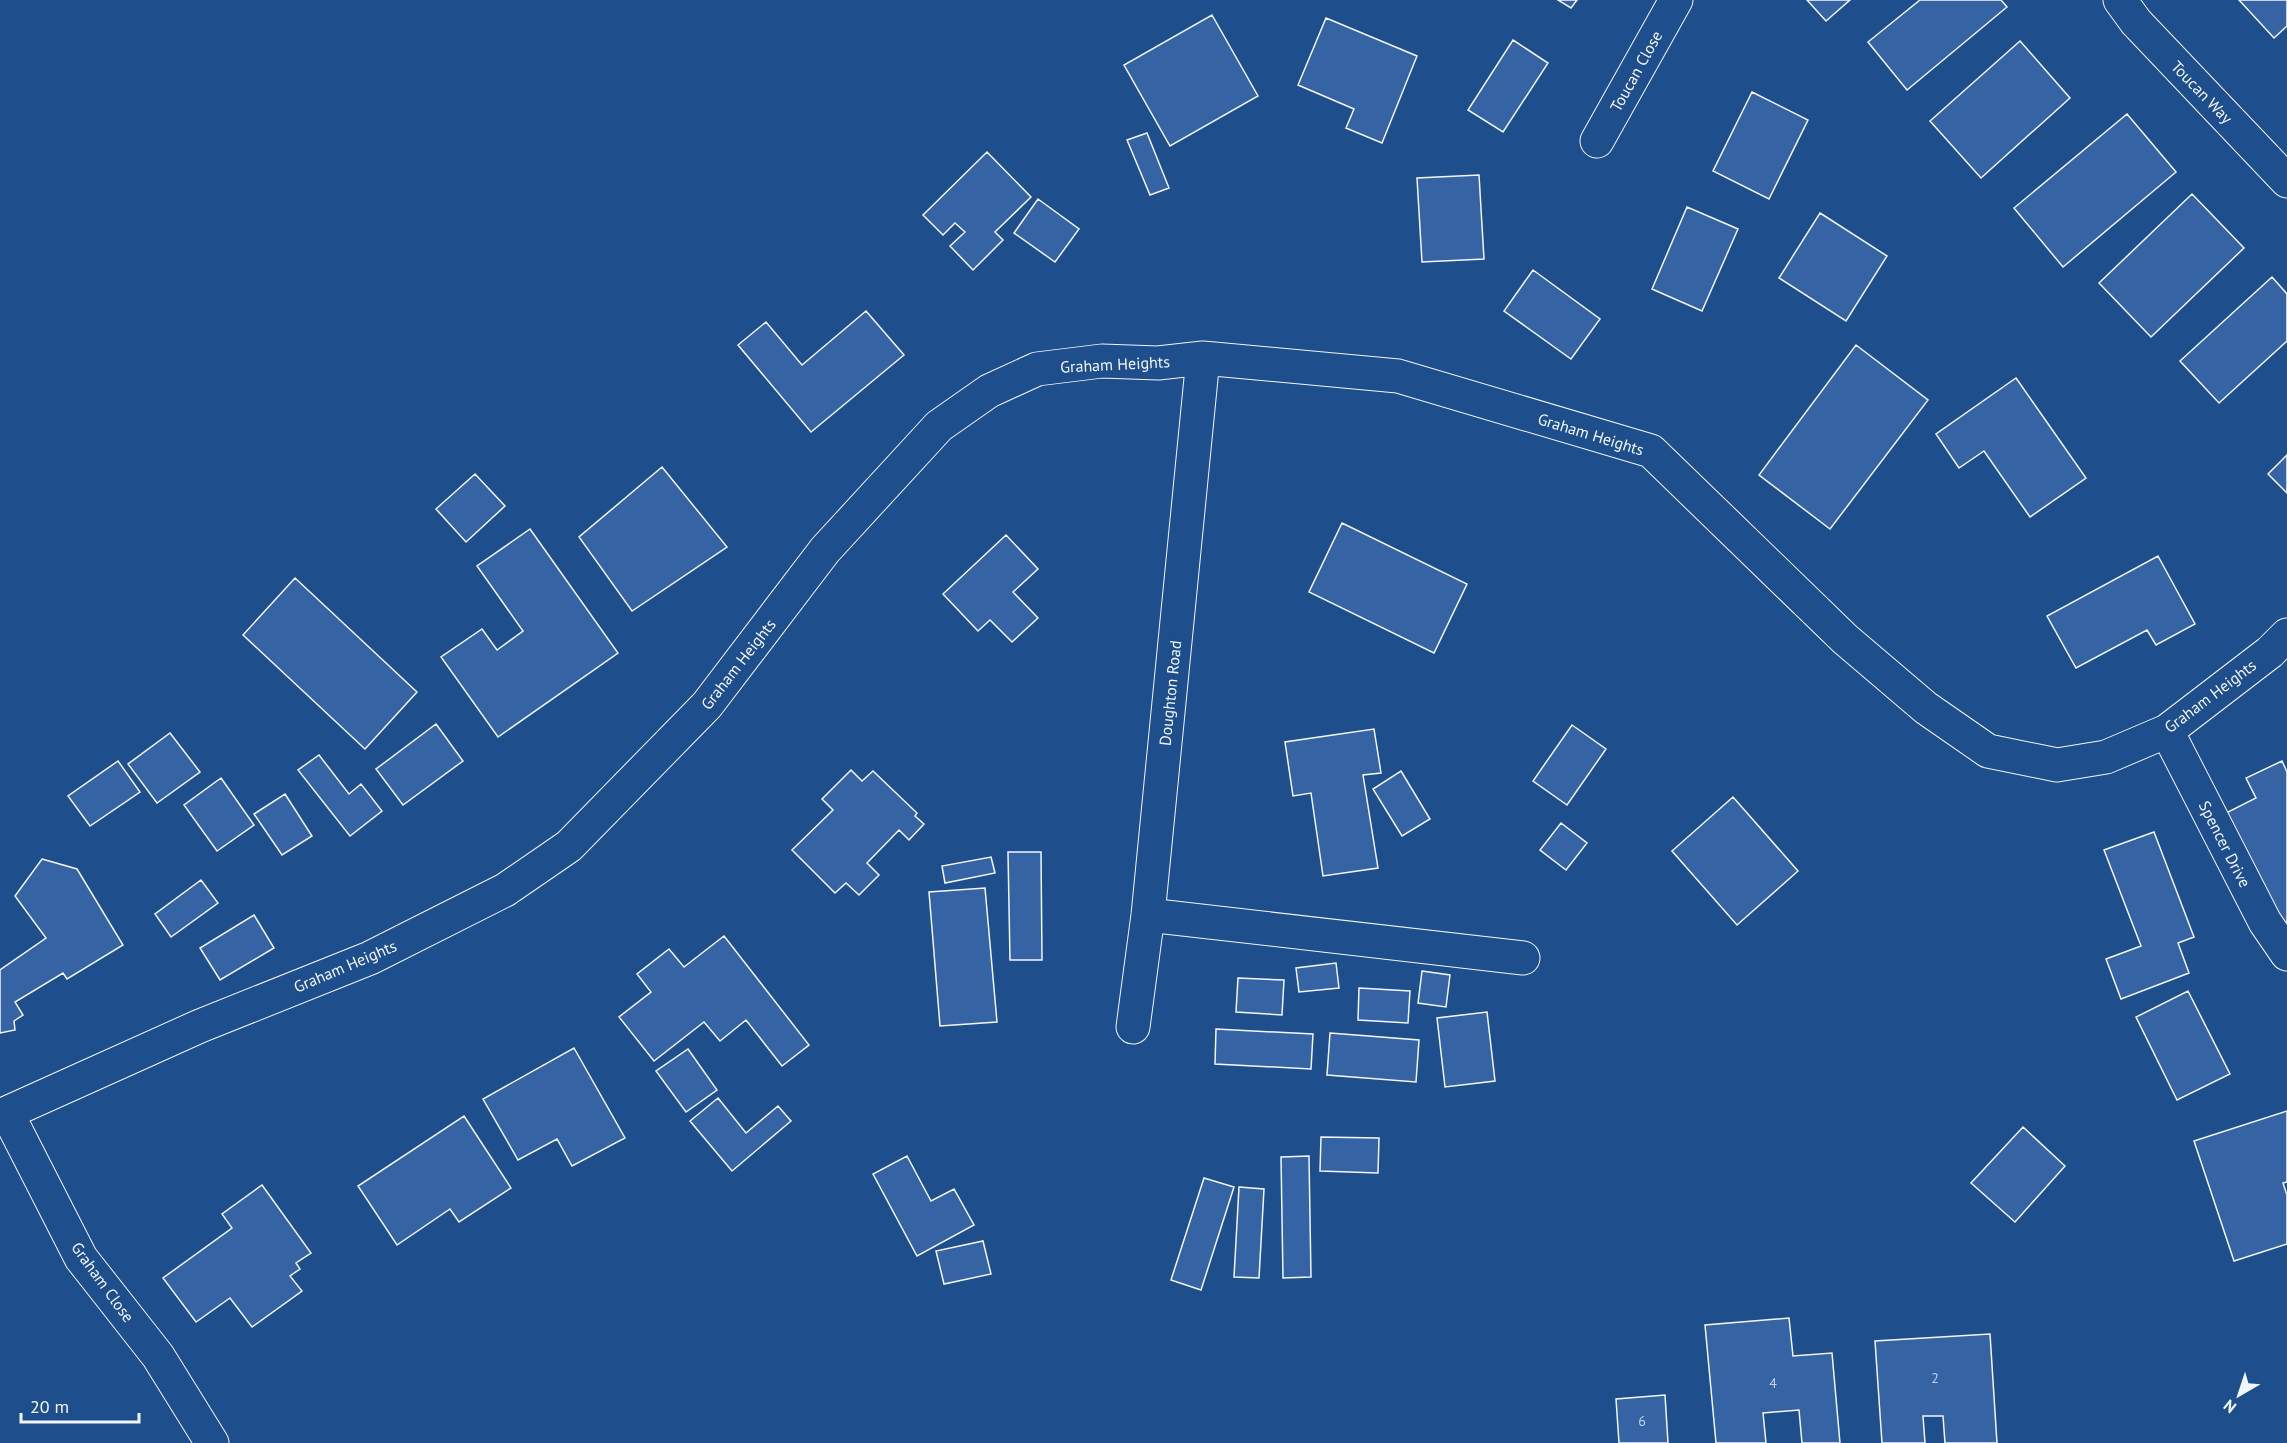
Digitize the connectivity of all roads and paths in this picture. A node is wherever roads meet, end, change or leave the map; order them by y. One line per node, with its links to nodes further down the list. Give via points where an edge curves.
1 (1676, 0): 3 (street, Toucan Close)
2 (2120, 0): 4 (street, Toucan Way, via 2136,22)
3 (1597, 141)
4 (2287, 181)
5 (1203, 357): 7 (street, Graham Heights, via 1398,376 1651,451 1845,639 1926,708 1988,751 2057,765 2106,757); 8 (street, Doughton Road); 12 (street, Graham Heights, via 1158,363 1102,361 1037,369 989,391 932,434 825,550 707,705 569,846 505,890 370,958 200,1026)
6 (2287, 635): 7 (street, Graham Heights)
7 (2167, 731): 9 (street, Spencer Drive, via 2265,922)
8 (1148, 915): 10 (street); 11 (street, Doughton Road)
9 (2287, 954)
10 (1523, 958)
11 (1133, 1027)
12 (3, 1115): 13 (street, Graham Close, via 81,1258 158,1356)
13 (212, 1443)

